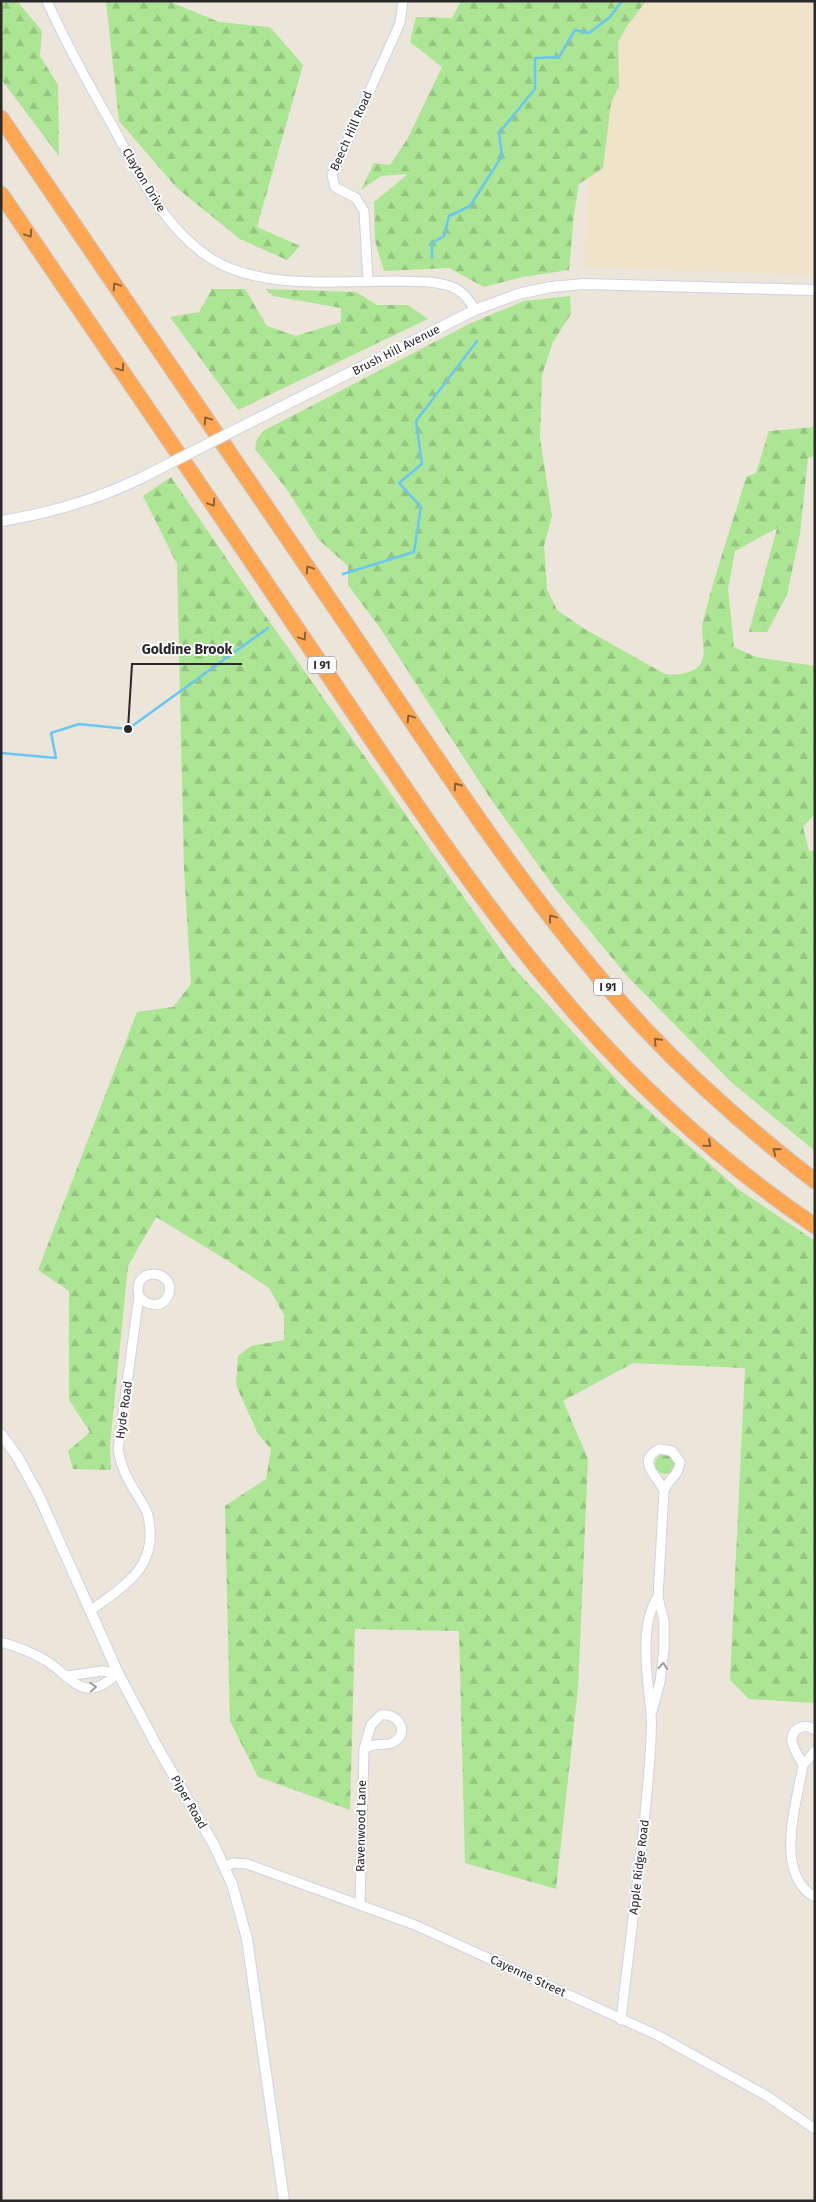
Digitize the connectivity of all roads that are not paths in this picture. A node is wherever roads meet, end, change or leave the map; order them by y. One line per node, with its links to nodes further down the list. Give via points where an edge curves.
1 (47, 1): 5 (street, Clayton Drive, via 143,184 168,219 189,241 224,266 251,275 294,280)
2 (403, 1): 5 (street, Beech Hill Road, via 400,23 332,175 335,187 356,198 364,211)
3 (1, 118): 9 (highway, I 91, one-way to 3, via 740,1121 666,1051 556,924 438,758)
4 (1, 194): 10 (highway, I 91, one-way to 10, via 416,803 512,936 577,1014 647,1088 722,1156)
5 (368, 281): 7 (street, Clayton Drive, via 452,286 468,297)
6 (815, 290): 7 (street, Brush Hill Avenue, via 584,284 518,294)
7 (475, 310): 8 (street, Brush Hill Avenue, bridge, via 97,498 41,514)
8 (1, 521)
9 (815, 1181)
10 (815, 1226)
11 (139, 1296): 15 (street, Hyde Road, via 118,1449 123,1474 146,1510 151,1544 145,1562 134,1578)
12 (1, 1434): 15 (street, Piper Road, via 39,1496)
13 (664, 1490): 13 (street, via 678,1471 680,1462 672,1451 664,1449 655,1452 648,1464); 14 (street, Apple Ridge Road)
14 (658, 1597): 17 (street, Apple Ridge Road, via 652,1609); 18 (street, Apple Ridge Road, via 664,1621)
15 (90, 1611): 19 (street, Piper Road)
16 (1, 1642): 20 (street, via 36,1655)
17 (646, 1648): 18 (street); 21 (street, Apple Ridge Road)
18 (664, 1649): 21 (street, Apple Ridge Road, one-way to 18, via 660,1682)
19 (118, 1673): 20 (street, via 102,1671); 20 (street, one-way to 19, via 76,1686 94,1688 106,1684); 26 (street, Piper Road)
20 (67, 1676)
21 (651, 1714): 29 (street, Apple Ridge Road, via 645,1813)
22 (815, 1730): 25 (street, via 802,1727 792,1736 792,1746)
23 (364, 1749): 23 (street, Ravenwood Lane, via 396,1741 401,1733 398,1720 390,1715 377,1717 369,1730); 28 (street, Ravenwood Lane)
24 (815, 1751): 25 (street)
25 (803, 1765): 27 (street, via 791,1858 798,1882)
26 (225, 1867): 28 (street, Cayenne Street, via 233,1863 246,1864); 31 (street, Piper Road, via 248,1939)
27 (815, 1897)
28 (360, 1904): 29 (street, Cayenne Street, via 465,1947)
29 (621, 2020): 30 (street, Cayenne Street, via 657,2035 712,2065 767,2096)
30 (815, 2129)
31 (284, 2201)

